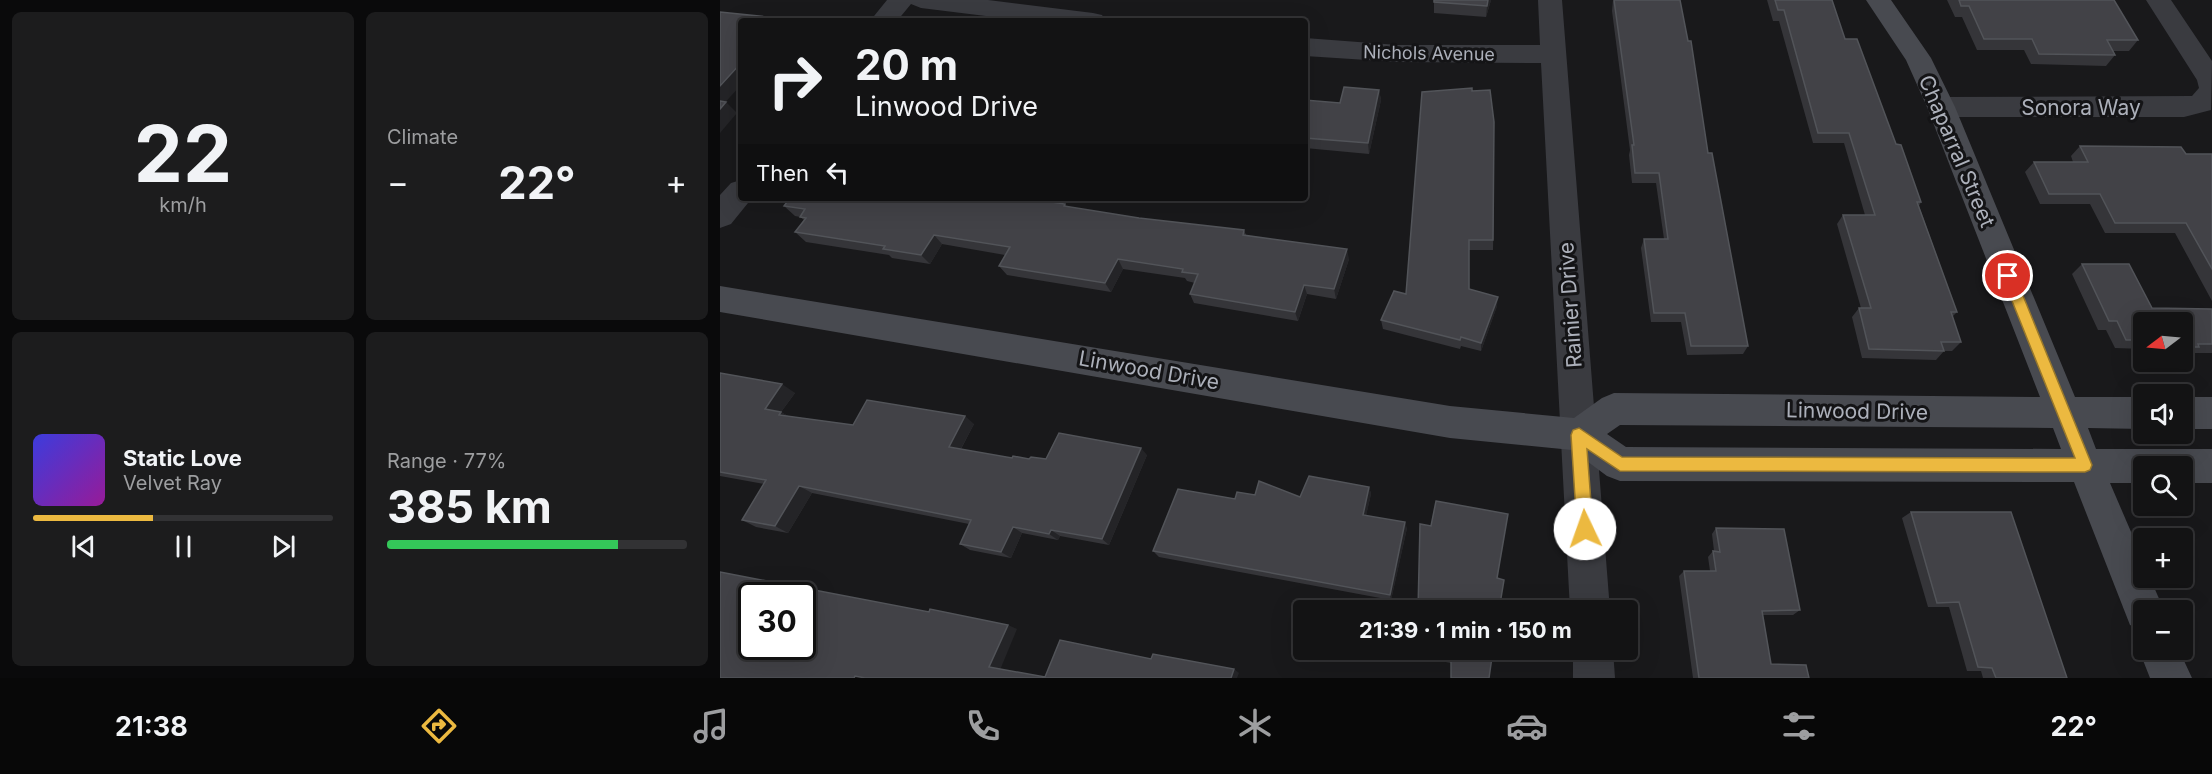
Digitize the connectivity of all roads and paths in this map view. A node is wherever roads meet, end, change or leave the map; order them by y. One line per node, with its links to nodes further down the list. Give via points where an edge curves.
1 (901, 0): 6 (street)
2 (921, 0): 7 (street)
3 (1550, 0): 9 (street, Rainier Drive)
4 (1878, 0): 11 (street, Chaparral Street, via 1918,58)
5 (2158, 0): 10 (street, Sonora Way, via 2210,79)
6 (886, 18)
7 (1068, 18)
8 (1308, 47): 9 (street, Nichols Avenue, via 1399,53)
9 (1553, 54): 19 (street, Rainier Drive)
10 (2212, 88): 11 (street, Sonora Way, via 2205,102 2184,107)
11 (1941, 107): 15 (street, Chaparral Street)
12 (738, 195): 13 (street)
13 (720, 216)
14 (720, 299): 19 (street, Linwood Drive, via 1450,422)
15 (2063, 413): 16 (street, Linwood Drive); 19 (street, Linwood Drive, via 1614,409); 20 (street, Chaparral Street)
16 (2133, 413)
17 (2193, 413): 18 (street)
18 (2212, 413)
19 (1579, 435): 20 (street, Linwood Drive, via 1620,464); 22 (street, Rainier Drive)
20 (2085, 465): 21 (street, Linwood Drive); 23 (street, Chaparral Street)
21 (2212, 466)
22 (1589, 600)
23 (2140, 600)
24 (1593, 660): 26 (street)
25 (2163, 660): 27 (street)
26 (1594, 678)
27 (2171, 678)

